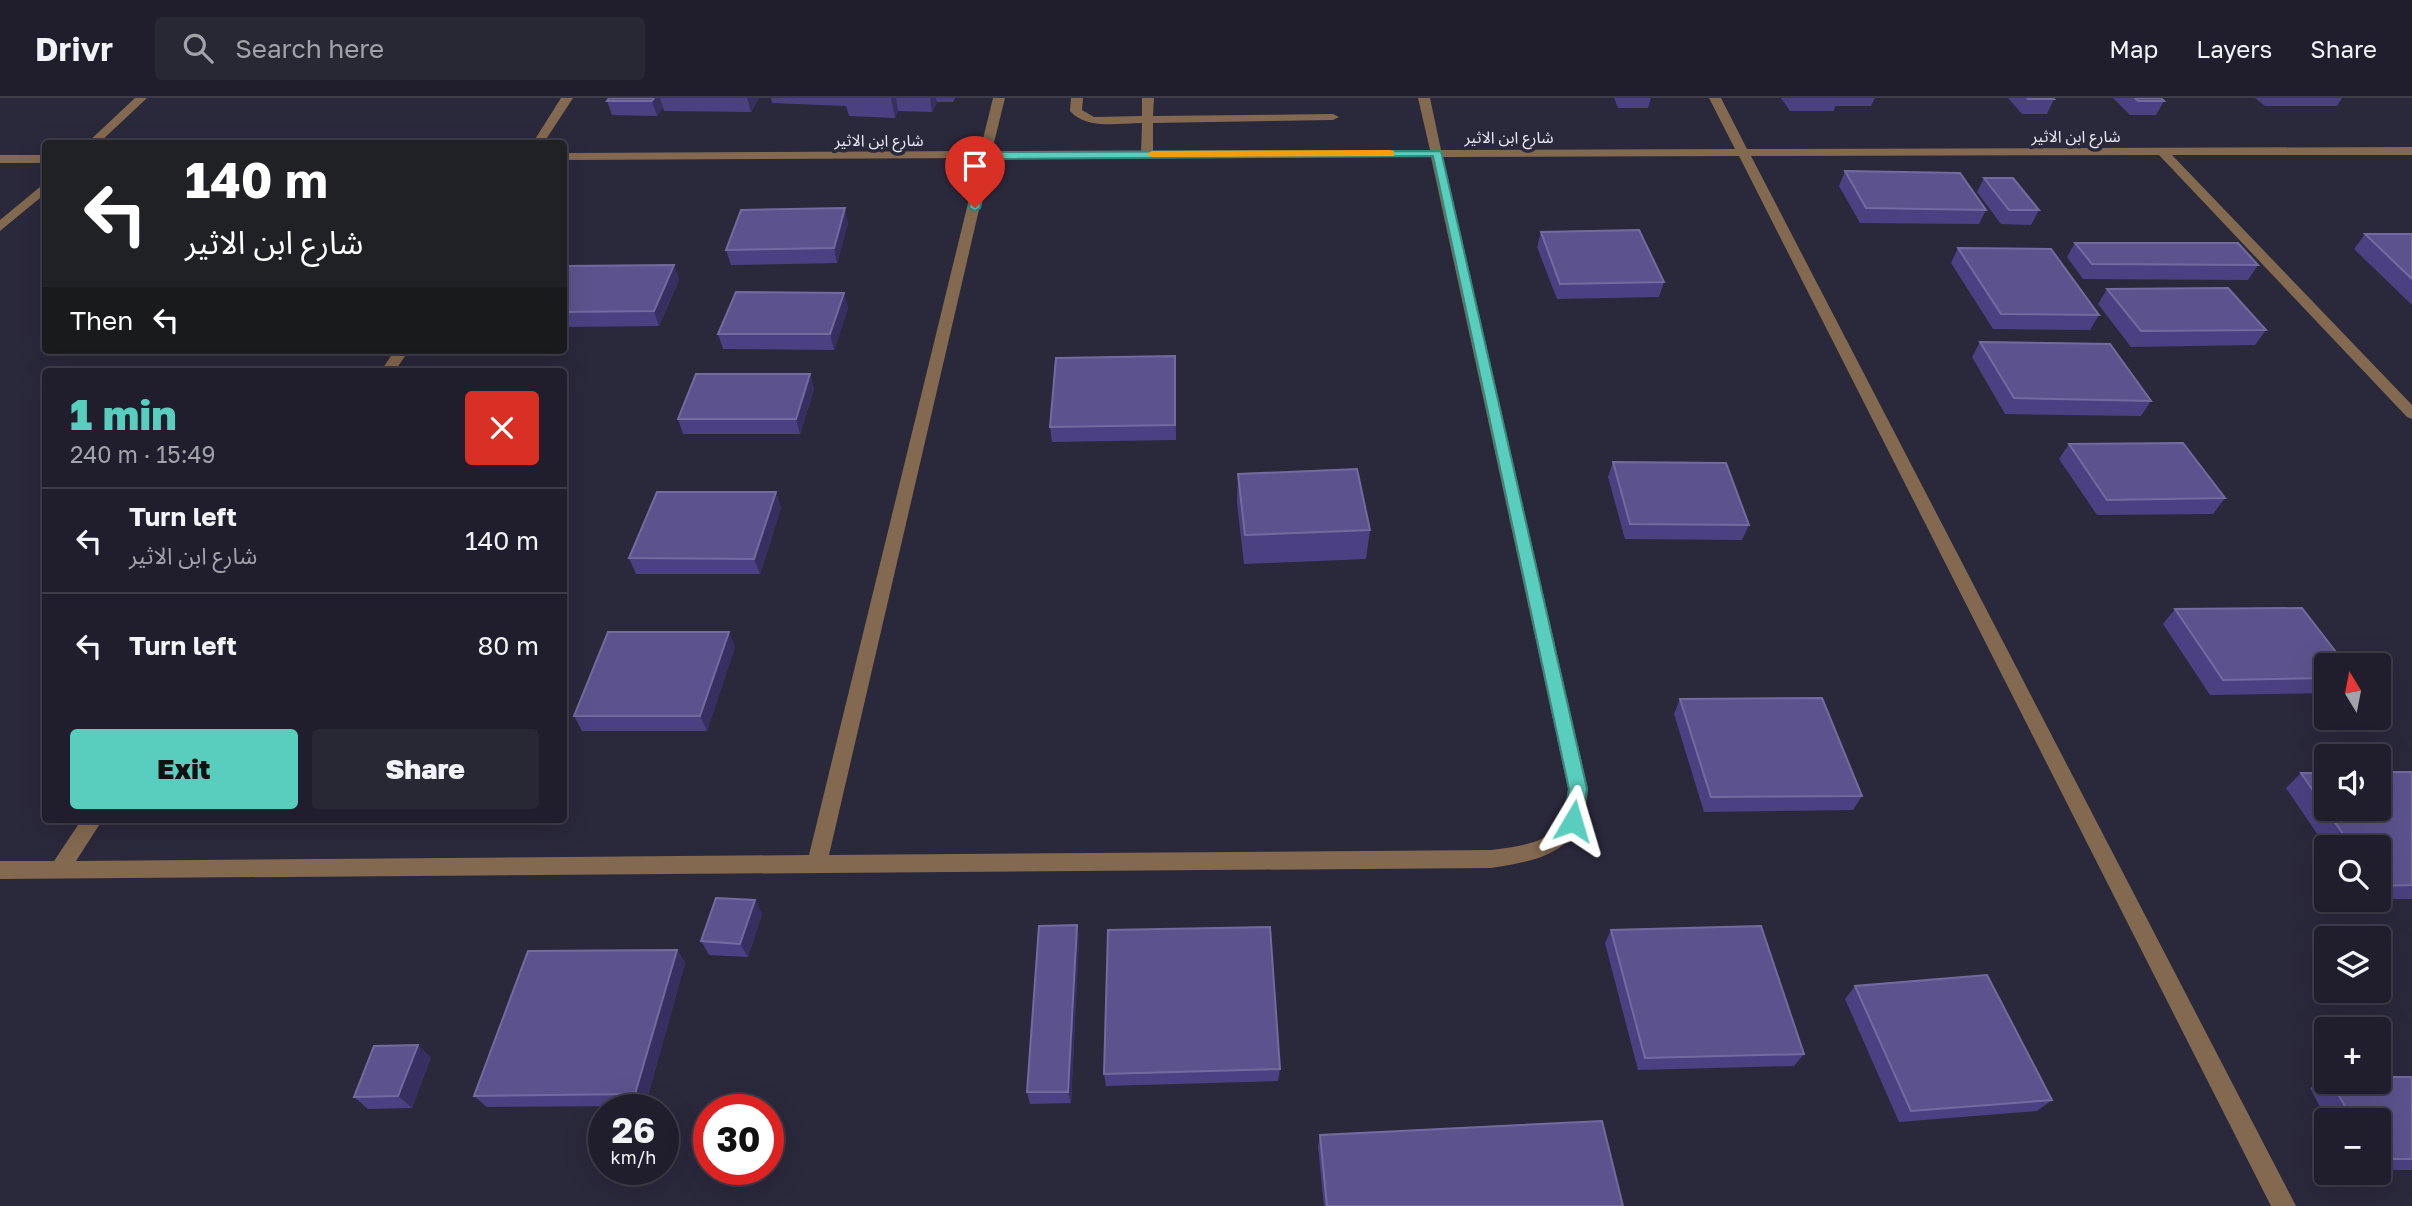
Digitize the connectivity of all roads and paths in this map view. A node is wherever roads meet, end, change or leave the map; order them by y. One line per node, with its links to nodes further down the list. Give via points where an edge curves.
1 (141, 98): 10 (street)
2 (567, 98): 11 (street)
3 (999, 98): 17 (street)
4 (1077, 98): 9 (street, via 1076,111 1084,118)
5 (1148, 98): 9 (street)
6 (1424, 98): 15 (street)
7 (1715, 98): 14 (street)
8 (1333, 117): 9 (street)
9 (1148, 120): 16 (street)
10 (95, 140)
11 (540, 140)
12 (2162, 151): 13 (street, شارع ابن الاثير); 14 (street, شارع ابن الاثير); 23 (street)
13 (2412, 151)
14 (1744, 152): 15 (street, شارع ابن الاثير); 28 (street)
15 (1438, 153): 16 (street, شارع ابن الاثير); 25 (street, via 1578,789 1573,821 1559,839 1528,853 1491,859)
16 (1147, 154): 17 (street, شارع ابن الاثير)
17 (987, 155): 18 (street, شارع ابن الاثير); 25 (street)
18 (567, 156)
19 (0, 159): 20 (street)
20 (42, 159)
21 (42, 190): 22 (street)
22 (0, 227)
23 (2412, 414)
24 (90, 823): 27 (street)
25 (817, 864): 27 (street)
26 (0, 870): 27 (street)
27 (59, 870)
28 (2284, 1206)

